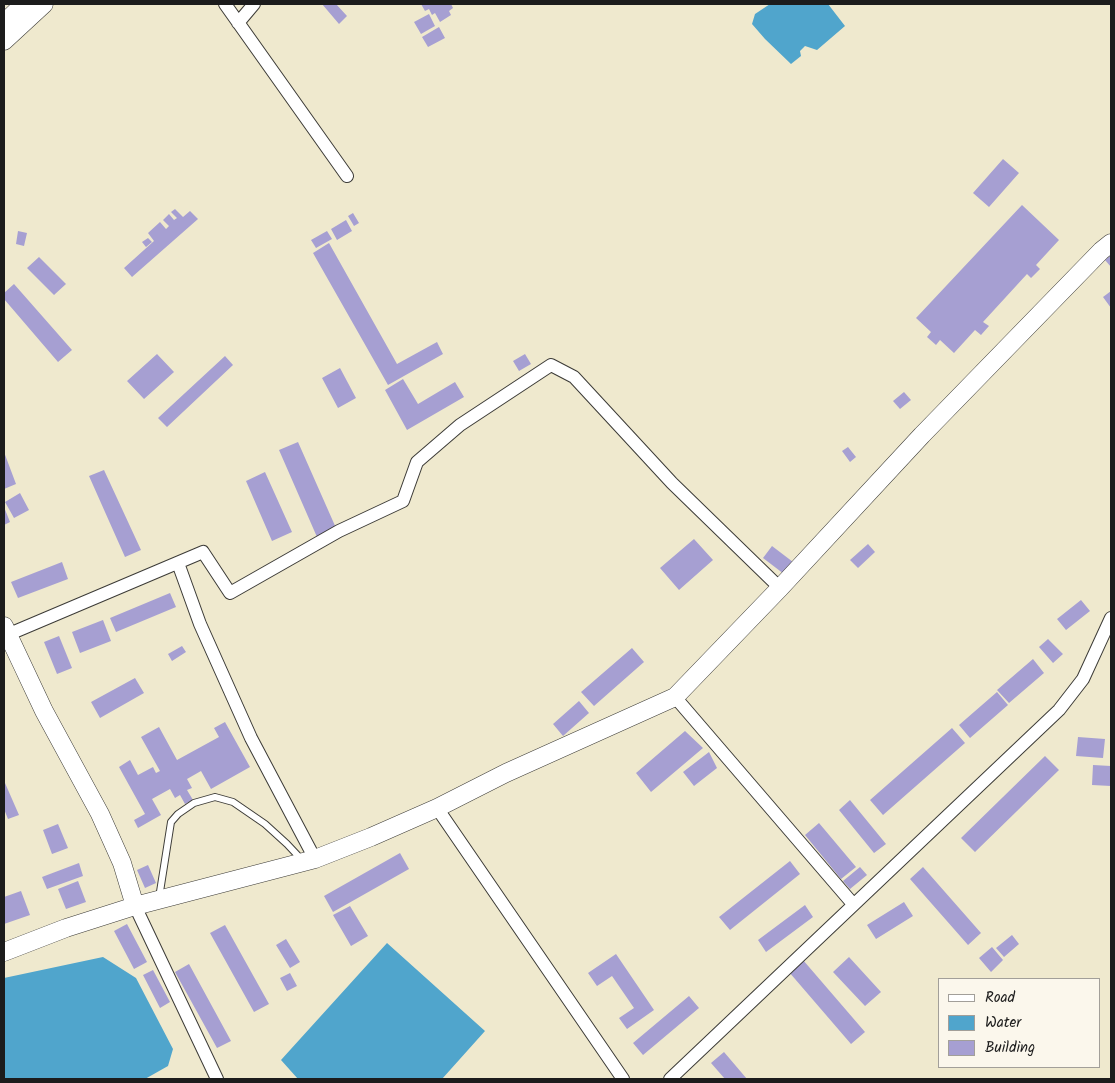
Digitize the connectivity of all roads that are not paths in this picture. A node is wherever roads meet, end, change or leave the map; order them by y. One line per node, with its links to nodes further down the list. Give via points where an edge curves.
1 (24, 4): 5 (main road)
2 (44, 4): 7 (main road)
3 (225, 4): 6 (street)
4 (254, 4): 6 (street)
5 (4, 23)
6 (238, 23): 8 (street)
7 (4, 41)
8 (347, 176)
9 (1111, 243): 11 (main road, via 922,435)
10 (178, 562): 11 (street, via 202,552 230,593 339,531 403,501 417,462 460,425 552,365 574,376 672,483); 13 (street); 16 (street, via 200,624)
11 (780, 588): 14 (main road)
12 (1111, 618): 18 (street, via 1083,679 1059,710)
13 (6, 631): 19 (main road, via 44,711 100,814 122,863)
14 (675, 697): 15 (main road, via 506,773); 18 (street)
15 (437, 808): 16 (main road); 22 (street)
16 (309, 861): 17 (main road); 17 (lane, via 233,802 215,796 194,803 171,822)
17 (158, 901): 19 (main road)
18 (853, 904): 23 (street)
19 (135, 906): 20 (main road); 21 (street)
20 (4, 952)
21 (217, 1079)
22 (623, 1079)
23 (670, 1079)

